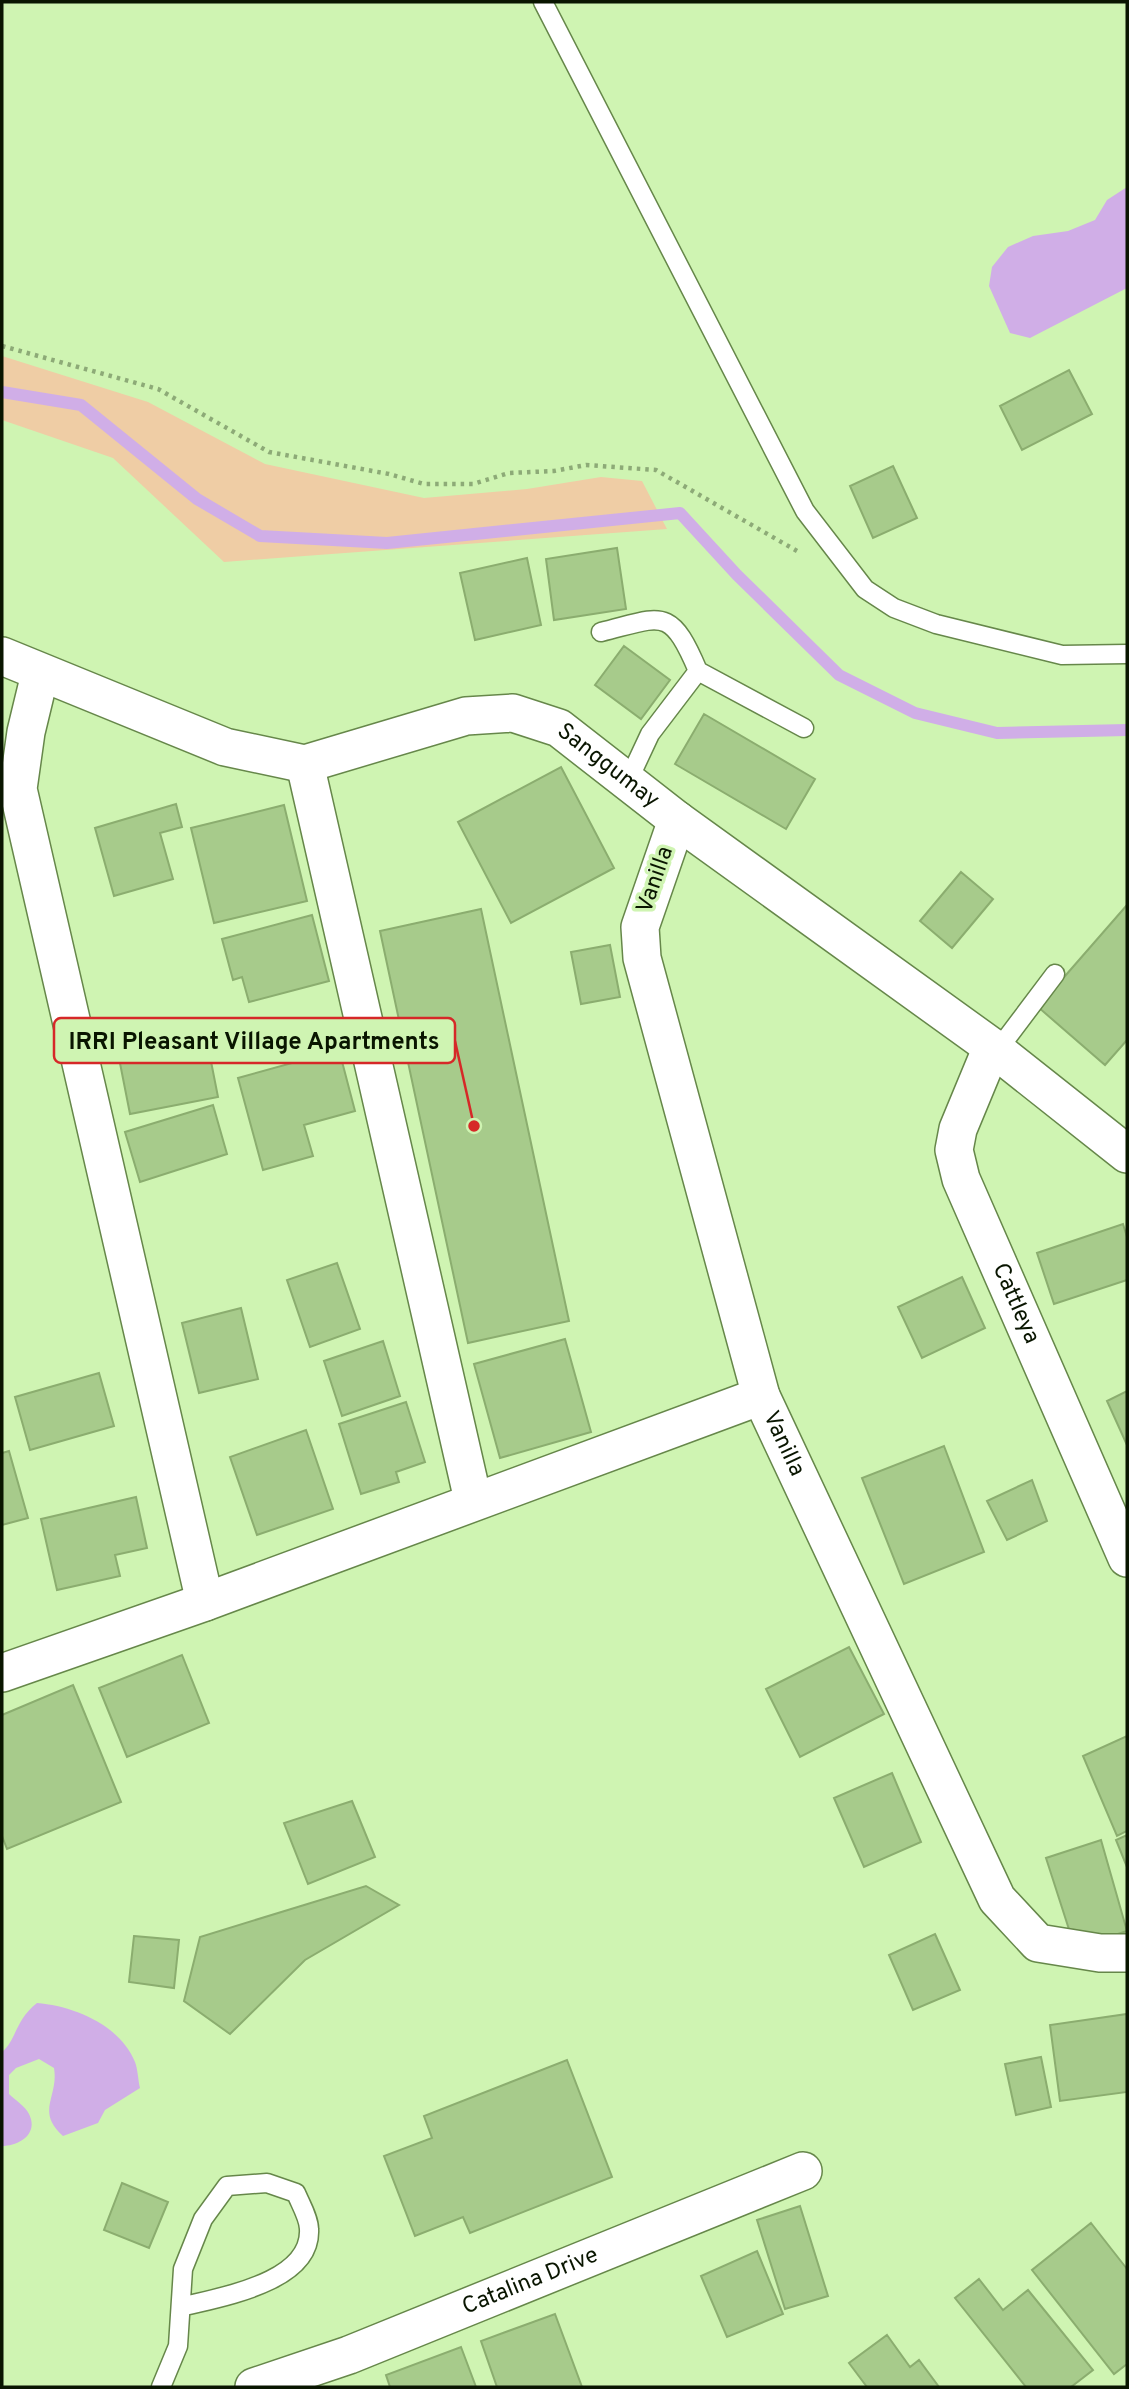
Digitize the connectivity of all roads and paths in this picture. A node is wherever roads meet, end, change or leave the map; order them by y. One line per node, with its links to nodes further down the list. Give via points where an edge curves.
1 (543, 2): 5 (lane, via 805,511 865,589 894,608 936,624 1062,655)
2 (2, 346): 3 (path, via 158,389 269,452 424,484 473,484 509,473 586,465 656,470)
3 (807, 556)
4 (601, 632): 7 (lane, via 661,619 672,624)
5 (1127, 654)
6 (2, 656): 8 (street, Sanggumay)
7 (698, 671): 9 (lane); 11 (lane, via 650,734)
8 (40, 674): 10 (street, Sanggumay, via 225,747); 19 (street, via 18,789)
9 (804, 728)
10 (305, 764): 11 (street, Sanggumay, via 466,716 513,713 559,728); 17 (street)
11 (628, 781): 12 (street, Sanggumay)
12 (677, 820): 14 (street, Sanggumay); 16 (street, Vanilla, via 640,927 642,958)
13 (1055, 974): 14 (lane)
14 (994, 1049): 15 (street, Sanggumay); 18 (street, Cattleya, via 958,1129 954,1150 961,1179)
15 (1127, 1154)
16 (761, 1396): 17 (street); 21 (street, Vanilla, via 997,1899 1038,1943)
17 (473, 1500): 19 (street)
18 (1127, 1558)
19 (205, 1602): 20 (street)
20 (2, 1673)
21 (1127, 1953)
22 (803, 2171): 25 (street, Catalina Drive, via 349,2355)
23 (181, 2307): 23 (lane, via 183,2269 203,2219 228,2186 267,2183 296,2193 309,2229 300,2261 262,2286); 24 (lane, via 178,2346)
24 (161, 2387)
25 (254, 2387)

